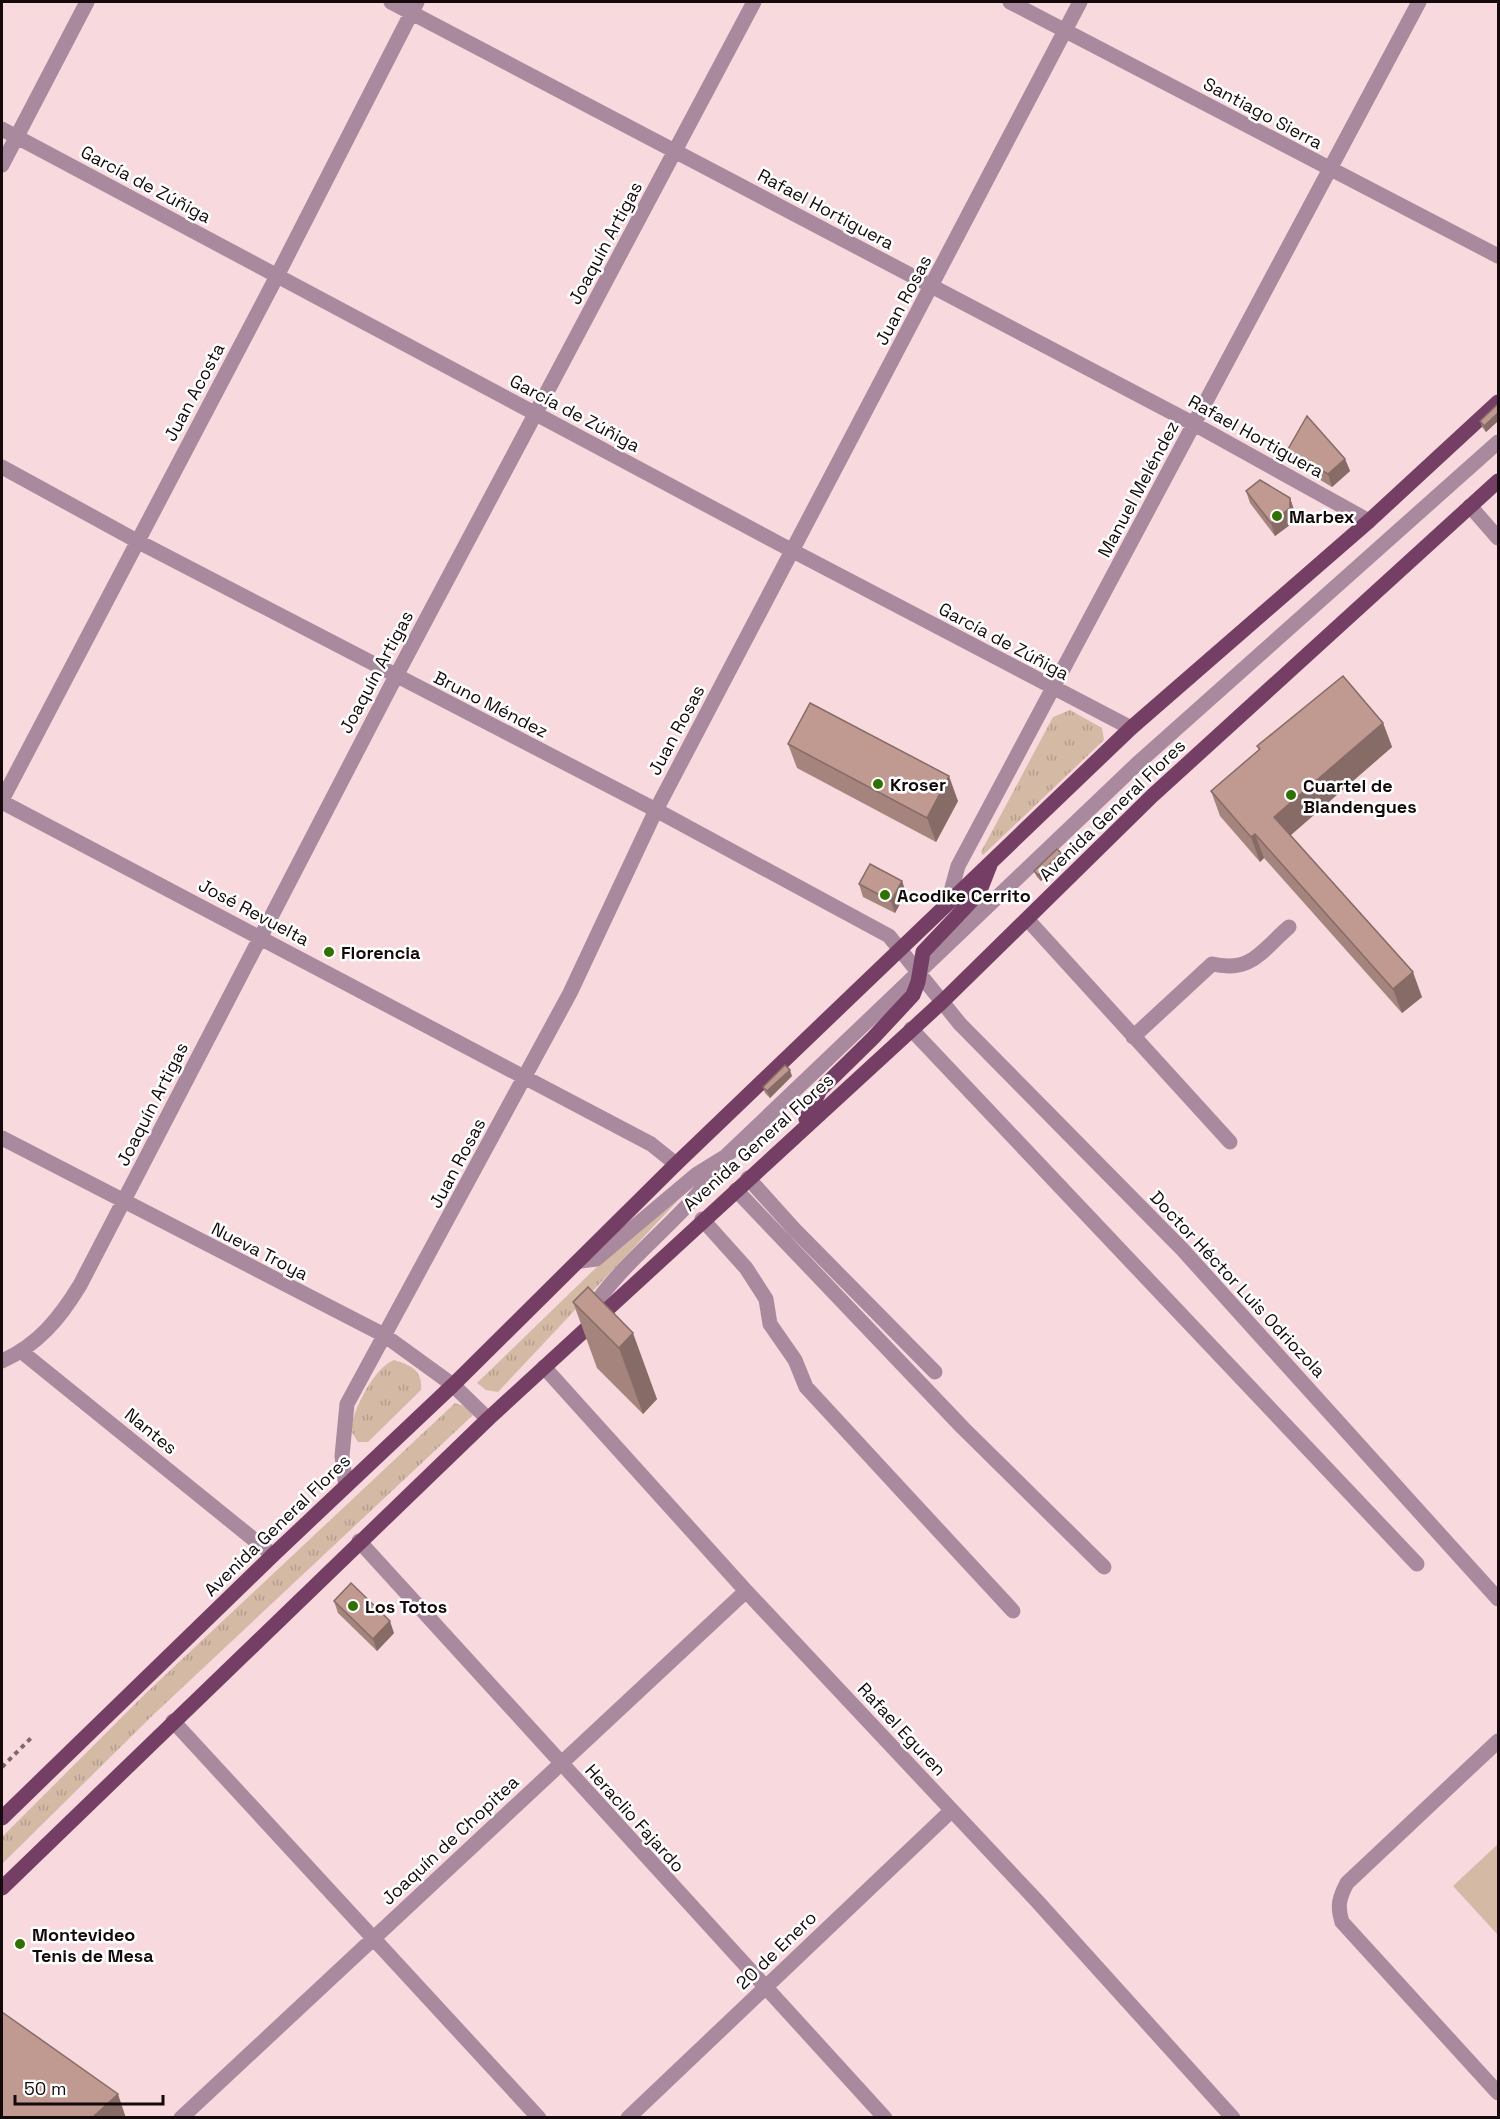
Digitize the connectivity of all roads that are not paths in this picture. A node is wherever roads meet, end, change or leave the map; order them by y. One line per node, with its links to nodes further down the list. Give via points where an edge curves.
1 (87, 2): 10 (street)
2 (391, 2): 7 (street, Rafael Hortiguera)
3 (754, 2): 11 (street, Joaquín Artigas)
4 (1010, 2): 8 (street, Santiago Sierra)
5 (1080, 2): 8 (street, Juan Rosas)
6 (1419, 2): 13 (street, Manuel Meléndez)
7 (415, 7): 11 (street, Rafael Hortiguera); 15 (street, Juan Acosta)
8 (1064, 30): 13 (street, Santiago Sierra); 16 (street, Juan Rosas)
9 (2, 129): 10 (street, García de Zúñiga)
10 (16, 136): 12 (street); 15 (street, García de Zúñiga)
11 (675, 153): 16 (street, Rafael Hortiguera); 18 (street, Joaquín Artigas)
12 (2, 165)
13 (1328, 169): 14 (street, Santiago Sierra); 19 (street, Manuel Meléndez)
14 (1498, 256)
15 (277, 276): 18 (street, García de Zúñiga); 26 (street, Juan Acosta)
16 (932, 287): 19 (street, Rafael Hortiguera); 27 (street, Juan Rosas)
17 (1498, 402): 24 (main road, Avenida General Flores)
18 (536, 414): 27 (street, García de Zúñiga); 28 (street, Joaquín Artigas)
19 (1194, 424): 24 (street, Rafael Hortiguera); 29 (street, Manuel Meléndez)
20 (1498, 442): 39 (street, Avenida General Flores, via 1138,762)
21 (2, 467): 26 (street, Bruno Méndez)
22 (1498, 481): 23 (main road, Avenida General Flores)
23 (1470, 506): 25 (street); 35 (main road, Avenida General Flores, via 1152,796)
24 (1369, 521): 30 (main road, Avenida General Flores)
25 (1498, 538)
26 (137, 541): 28 (street, Bruno Méndez); 31 (street, Juan Acosta)
27 (793, 551): 29 (street, García de Zúñiga); 32 (street, Juan Rosas)
28 (396, 676): 32 (street, Bruno Méndez); 37 (street, Joaquín Artigas)
29 (1054, 690): 30 (street, García de Zúñiga); 34 (street, Manuel Meléndez, via 958,866)
30 (1131, 729): 33 (main road, Avenida General Flores)
31 (2, 801): 37 (street, José Revuelta)
32 (656, 810): 38 (street, Bruno Méndez, via 889,936); 43 (street, Juan Rosas, via 570,993)
33 (992, 861): 34 (main road, Avenida General Flores); 39 (main road, via 979,893 930,941 923,952)
34 (948, 902): 38 (main road, Avenida General Flores)
35 (1027, 919): 40 (main road, Avenida General Flores); 42 (street)
36 (1288, 927): 42 (street, via 1246,965 1230,968 1212,964)
37 (260, 936): 43 (street, José Revuelta); 51 (street, Joaquín Artigas)
38 (901, 948): 39 (street, Bruno Méndez); 48 (main road, Avenida General Flores)
39 (919, 973): 40 (street, Bruno Méndez); 44 (main road, via 913,994 820,1090); 47 (street, Avenida General Flores)
40 (943, 1001): 41 (main road, Avenida General Flores); 68 (street, Doctor Héctor Luis Odriozola, via 960,1024 1182,1249)
41 (911, 1029): 44 (main road, Avenida General Flores); 65 (street)
42 (1133, 1037): 46 (street)
43 (525, 1078): 48 (street, José Revuelta, via 651,1144); 54 (street, Juan Rosas)
44 (800, 1129): 49 (main road, Avenida General Flores)
45 (2, 1138): 51 (street, Nueva Troya)
46 (1230, 1142)
47 (726, 1156): 53 (street, Avenida General Flores, via 697,1174 596,1259); 55 (street, Avenida General Flores, via 709,1182 608,1284)
48 (676, 1164): 53 (main road, Avenida General Flores)
49 (748, 1178): 50 (main road, Avenida General Flores); 59 (street)
50 (736, 1190): 52 (main road, Avenida General Flores); 66 (street, via 963,1428)
51 (123, 1203): 54 (street, Nueva Troya); 56 (street, Joaquín Artigas, via 67,1307)
52 (702, 1219): 55 (main road, Avenida General Flores); 69 (street, via 746,1268 766,1299 770,1324 795,1360 806,1387)
53 (581, 1261): 60 (main road, Avenida General Flores)
54 (384, 1335): 60 (street, Nueva Troya); 62 (street, Juan Rosas, via 347,1404 342,1456)
55 (570, 1341): 58 (main road, Avenida General Flores)
56 (22, 1352): 57 (street); 64 (street, Nantes)
57 (2, 1361)
58 (544, 1366): 61 (main road, Avenida General Flores); 67 (street, Rafael Eguren)
59 (935, 1372)
60 (453, 1385): 61 (street, Nueva Troya); 62 (main road, Avenida General Flores)
61 (488, 1419): 63 (main road, Avenida General Flores)
62 (346, 1486): 64 (main road, Avenida General Flores)
63 (359, 1541): 70 (main road, Avenida General Flores); 72 (street, Heraclio Fajardo)
64 (273, 1555): 74 (main road, Avenida General Flores)
65 (1418, 1564)
66 (1104, 1567)
67 (746, 1591): 72 (street, Joaquín de Chopitea); 73 (street, Rafael Eguren)
68 (1498, 1599)
69 (1013, 1611)
70 (173, 1720): 75 (main road, Avenida General Flores); 76 (street)
71 (1498, 1741): 78 (street, via 1347,1883 1338,1910 1342,1922)
72 (561, 1765): 76 (street, Joaquín de Chopitea); 77 (street, Heraclio Fajardo)
73 (951, 1811): 77 (street, 20 de Enero); 83 (street, Rafael Eguren)
74 (2, 1818)
75 (2, 1888)
76 (373, 1938): 79 (street, Joaquín de Chopitea); 80 (street)
77 (765, 1988): 81 (street, 20 de Enero); 82 (street, Heraclio Fajardo)
78 (1498, 2093)
79 (181, 2118)
80 (539, 2118)
81 (628, 2118)
82 (885, 2118)
83 (1233, 2118)

